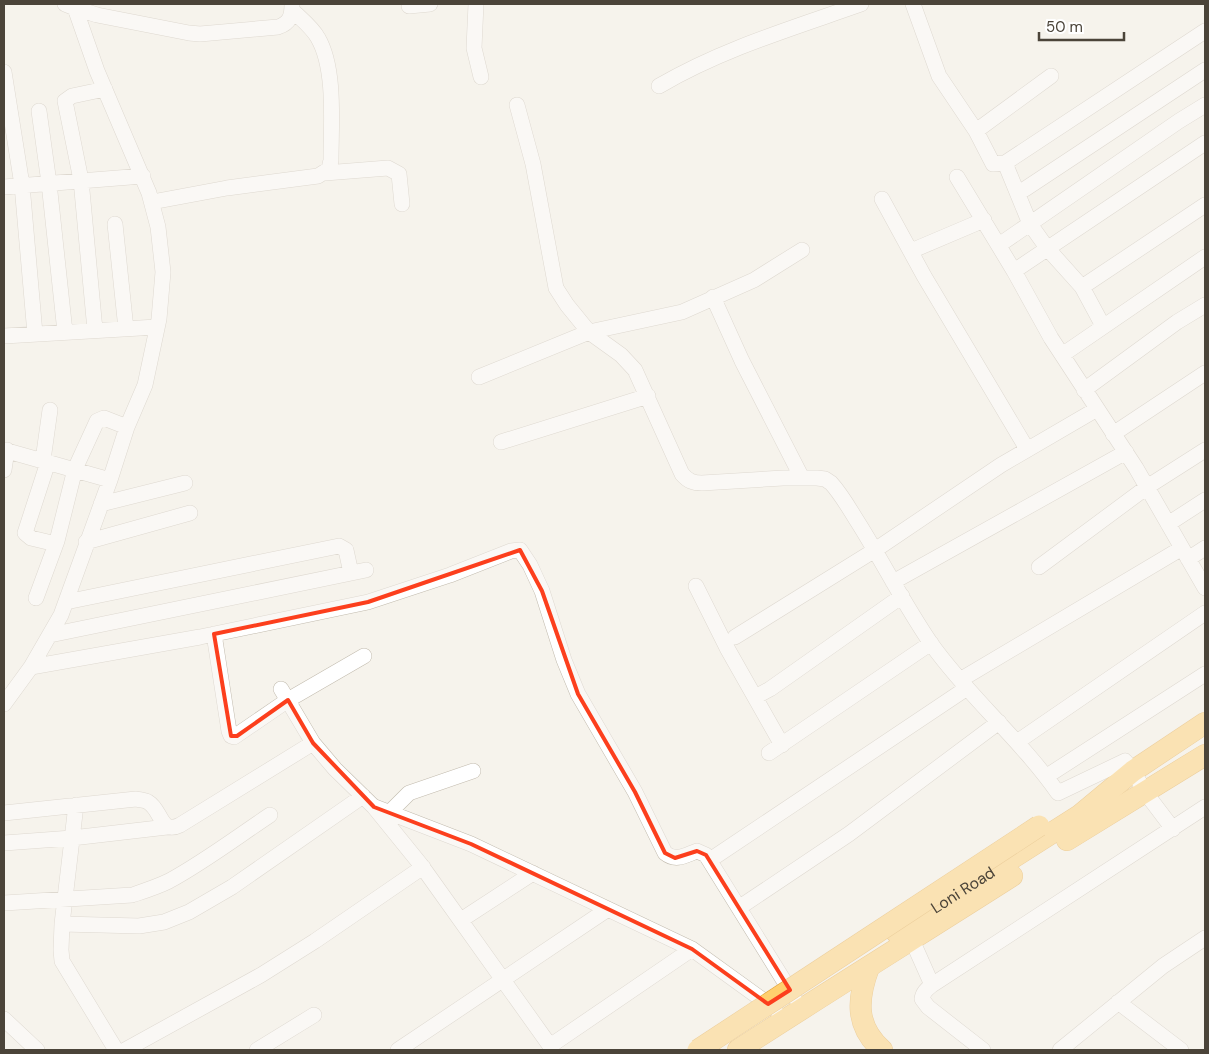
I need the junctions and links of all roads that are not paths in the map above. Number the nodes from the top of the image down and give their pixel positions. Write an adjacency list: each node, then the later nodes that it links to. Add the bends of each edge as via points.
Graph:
1 (430, 4): 6 (street)
2 (476, 4): 12 (street, via 474,48)
3 (861, 4): 13 (street, via 725,54)
4 (913, 4): 18 (street, via 939,76)
5 (70, 6): 7 (street, via 149,26 200,34 278,27 289,22); 14 (street)
6 (409, 6)
7 (292, 7): 21 (street, via 318,39 326,55 331,160 330,169)
8 (1205, 31): 20 (street)
9 (1205, 70): 28 (street)
10 (4, 72): 26 (street)
11 (1051, 76): 18 (street)
12 (481, 77)
13 (659, 86)
14 (105, 89): 22 (street); 24 (street, via 65,100)
15 (517, 105): 50 (street, via 533,164 554,282 559,294)
16 (1205, 105): 35 (street)
17 (39, 111): 25 (street)
18 (976, 131): 20 (street, via 993,164)
19 (1205, 143): 37 (street)
20 (1006, 163): 35 (street)
21 (325, 173): 30 (street); 31 (street, via 388,168 399,174)
22 (143, 176): 24 (street); 30 (street)
23 (957, 177): 33 (street)
24 (81, 180): 25 (street); 48 (street)
25 (49, 183): 26 (street); 49 (street)
26 (22, 185): 27 (street); 51 (street)
27 (4, 187)
28 (1025, 190)
29 (882, 199): 39 (street)
30 (152, 202): 46 (street, via 163,272)
31 (402, 204)
32 (1205, 205): 42 (street)
33 (984, 220): 36 (street); 39 (street)
34 (115, 224): 47 (street)
35 (1030, 224): 36 (street); 37 (street)
36 (998, 245): 41 (street)
37 (1047, 248): 41 (street); 42 (street)
38 (802, 250): 43 (street, via 754,280)
39 (911, 251): 63 (street)
40 (1205, 257): 45 (street)
41 (1014, 271): 53 (street)
42 (1082, 287): 45 (street)
43 (713, 298): 50 (street, via 682,312); 70 (street)
44 (1205, 305): 56 (street)
45 (1103, 326): 53 (street)
46 (158, 327): 47 (street); 60 (street, via 145,385)
47 (126, 328): 48 (street)
48 (95, 330): 49 (street)
49 (66, 332): 51 (street)
50 (589, 332): 55 (street); 57 (street, via 630,363)
51 (35, 334): 52 (street)
52 (4, 336)
53 (1062, 355): 56 (street)
54 (1205, 373): 61 (street)
55 (479, 377)
56 (1084, 390): 58 (street)
57 (648, 396): 62 (street); 70 (street, via 682,474 688,480 702,483)
58 (1097, 409): 61 (street); 63 (street)
59 (50, 410): 67 (street)
60 (127, 427): 68 (street, via 100,418); 71 (street)
61 (1113, 434): 66 (street)
62 (501, 442)
63 (1027, 449): 81 (street)
64 (6, 450): 67 (street); 69 (street)
65 (1205, 450): 73 (street)
66 (1126, 452): 73 (street); 86 (street)
67 (46, 461): 68 (street); 79 (street, via 25,533 31,538)
68 (76, 469): 71 (street); 79 (street)
69 (4, 470)
70 (802, 478): 81 (street, via 825,479 832,483)
71 (110, 480): 75 (street)
72 (185, 483): 75 (street)
73 (1147, 487): 77 (street); 83 (street)
74 (1205, 500): 77 (street)
75 (101, 504): 78 (street)
76 (190, 512): 78 (street)
77 (1168, 524): 82 (street)
78 (86, 542): 91 (street)
79 (56, 544): 90 (street)
80 (1205, 548): 82 (street)
81 (875, 550): 86 (street); 95 (street)
82 (1185, 553): 88 (street); 100 (street)
83 (1039, 567)
84 (366, 570): 85 (street)
85 (350, 573): 91 (street, via 346,550 339,546); 94 (street)
86 (894, 582): 89 (street)
87 (696, 586): 102 (street)
88 (1205, 588)
89 (902, 596): 96 (street); 102 (street)
90 (36, 598)
91 (66, 602): 94 (street)
92 (1205, 612): 107 (street)
93 (214, 634): 98 (street); 101 (street, via 231,736 237,736); 126 (street, via 368,602 450,575 511,550 520,550 542,591 574,687 636,792 665,853 675,858 697,851 706,854)
94 (50, 635): 98 (street)
95 (735, 637)
96 (931, 643): 100 (street); 108 (street)
97 (364, 656): 101 (street)
98 (31, 668): 103 (street)
99 (1205, 674): 113 (street)
100 (964, 684): 104 (street); 126 (street)
101 (284, 694): 106 (street)
102 (755, 697): 108 (street)
103 (4, 704)
104 (999, 722): 107 (street); 131 (street, via 849,834)
105 (1205, 723): 111 (highway, Loni Road)
106 (313, 742): 115 (street); 122 (street, via 180,825)
107 (1017, 742): 113 (street)
108 (782, 745): 109 (street)
109 (769, 753)
110 (1205, 755): 114 (highway, Loni Road)
111 (1133, 770): 113 (street, via 1124,761 1058,793); 114 (street); 141 (highway, Loni Road, via 1080,815); 152 (highway, bridge, via 1039,826)
112 (473, 771): 120 (street, via 408,793)
113 (1047, 776)
114 (1146, 792): 123 (street); 136 (highway, Loni Road)
115 (363, 796): 117 (street); 134 (street, via 232,887 189,912 164,922 139,926)
116 (76, 806): 119 (street); 122 (street, via 136,799 147,801); 124 (street)
117 (374, 807): 120 (street); 127 (street)
118 (1205, 808): 123 (street)
119 (4, 813)
120 (389, 813): 128 (street, via 470,844)
121 (270, 815): 129 (street, via 167,882 132,895)
122 (167, 827): 124 (street)
123 (1173, 829): 140 (street)
124 (72, 838): 125 (street); 129 (street)
125 (4, 843)
126 (710, 860): 131 (street)
127 (423, 867): 133 (street); 149 (street, via 261,975)
128 (533, 873): 132 (street); 133 (street)
129 (65, 900): 130 (street); 134 (street)
130 (4, 903)
131 (740, 907): 141 (street)
132 (608, 909): 137 (street); 139 (street)
133 (461, 920): 139 (street)
134 (62, 924): 148 (street, via 62,961)
135 (1204, 939): 142 (street)
136 (912, 940): 138 (highway, Loni Road); 140 (street)
137 (692, 949): 143 (street); 146 (street)
138 (869, 966): 154 (highway, Loni Road); 155 (highway, via 861,999 862,1022 866,1034)
139 (503, 980): 146 (street); 151 (street)
140 (932, 984): 156 (street, via 923,994 925,1003)
141 (795, 997): 143 (highway, Loni Road)
142 (1118, 1002): 157 (street); 158 (street)
143 (776, 1010): 153 (highway, Loni Road)
144 (314, 1015): 150 (street)
145 (4, 1019): 147 (street)
146 (551, 1048)
147 (37, 1050)
148 (116, 1050)
149 (125, 1050)
150 (258, 1050)
151 (398, 1050)
152 (698, 1050)
153 (715, 1050)
154 (738, 1050)
155 (882, 1050)
156 (983, 1050)
157 (1060, 1050)
158 (1180, 1050)

